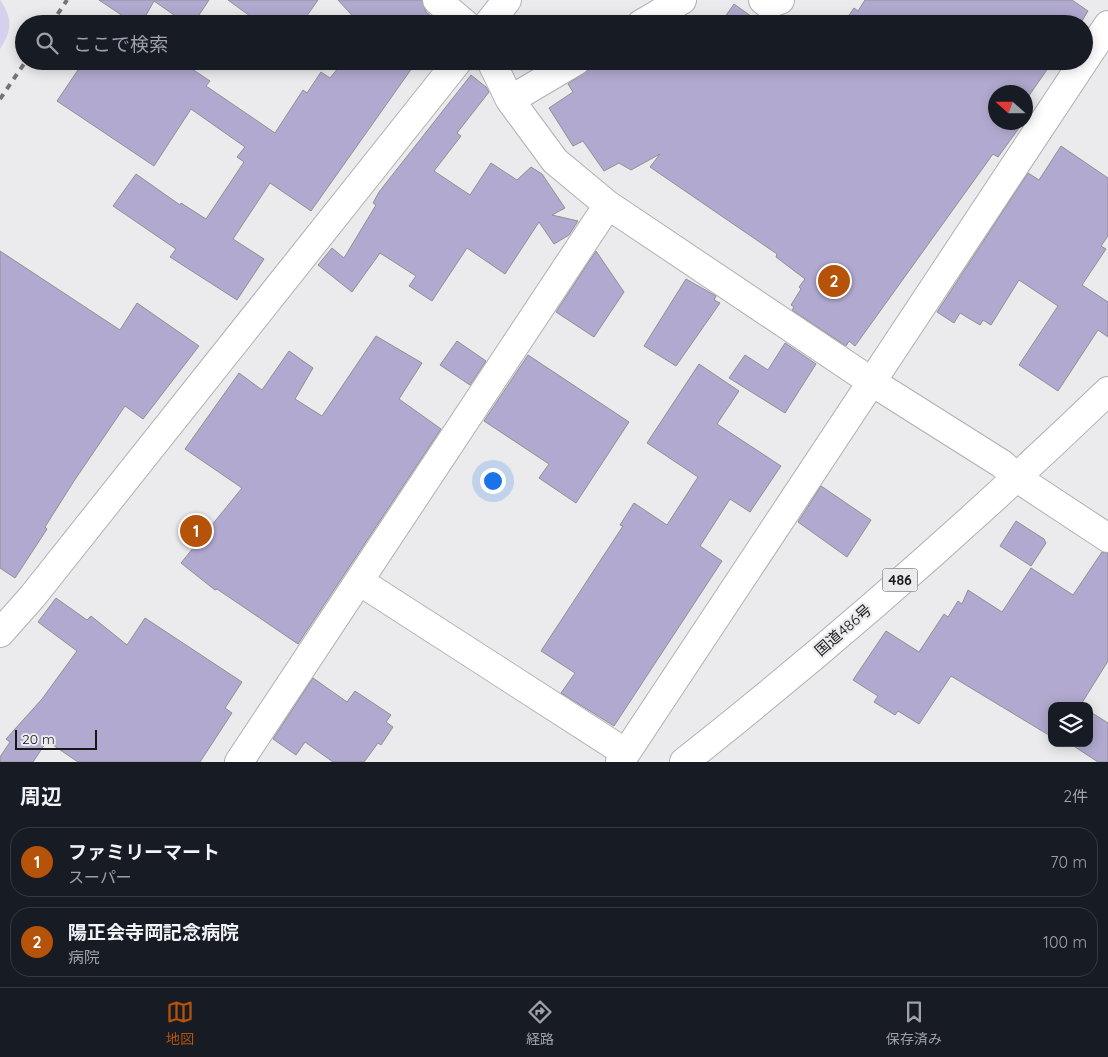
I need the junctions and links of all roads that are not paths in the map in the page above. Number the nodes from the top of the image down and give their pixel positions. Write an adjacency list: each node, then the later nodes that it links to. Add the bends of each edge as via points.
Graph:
1 (437, 0): 6 (main road)
2 (507, 0): 7 (main road)
3 (682, 0): 8 (main road)
4 (763, 0): 5 (main road, via 768,4)
5 (780, 0)
6 (454, 15)
7 (495, 15)
8 (656, 15)
9 (1108, 25): 10 (main road)
10 (1093, 48)
11 (451, 70): 22 (main road)
12 (495, 70): 15 (main road)
13 (561, 70): 15 (main road)
14 (1078, 70): 17 (main road)
15 (510, 100): 16 (main road, via 554,161)
16 (608, 206): 17 (main road); 21 (main road)
17 (872, 382): 19 (main road, via 1002,464); 23 (main road)
18 (1108, 391): 19 (main road, 国道486号 / 486)
19 (1017, 478): 20 (main road); 25 (main road, 国道486号 / 486, via 756,706)
20 (1108, 538)
21 (359, 581): 23 (main road); 24 (main road)
22 (0, 633)
23 (623, 758)
24 (239, 762)
25 (684, 762)

